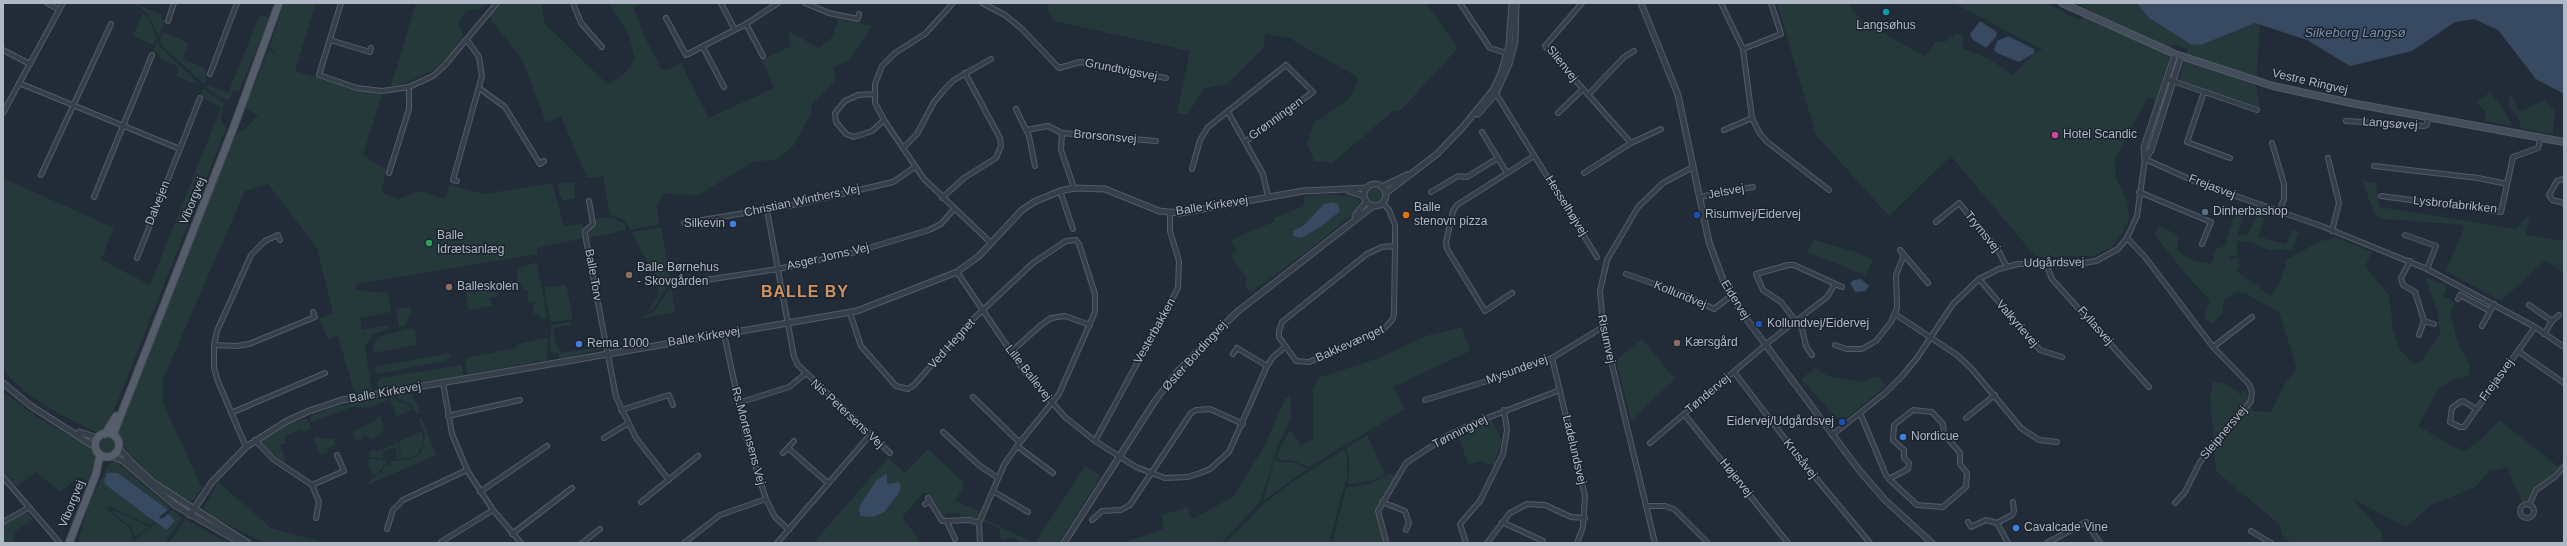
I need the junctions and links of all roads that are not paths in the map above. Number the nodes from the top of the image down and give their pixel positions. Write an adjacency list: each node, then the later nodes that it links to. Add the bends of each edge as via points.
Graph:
1 (47, 3): 21 (street)
2 (63, 3): 21 (street)
3 (174, 3): 24 (street)
4 (237, 3): 43 (street)
5 (279, 3): 206 (main road, Viborgvej, via 233,130)
6 (341, 3): 28 (street)
7 (497, 3): 29 (street)
8 (573, 3): 30 (street, via 581,23)
9 (721, 3): 27 (street)
10 (778, 3): 26 (street)
11 (805, 3): 22 (street, via 829,13 858,19)
12 (953, 3): 54 (street, via 925,34 887,59 877,75)
13 (982, 3): 44 (street, Grundtvigsvej, via 1005,15 1022,29 1059,68 1080,62)
14 (1460, 3): 36 (street, via 1490,48)
15 (1582, 3): 51 (street, Slienvej, via 1544,46)
16 (1641, 3): 90 (street, Eidervej, via 1674,79)
17 (1721, 3): 33 (street)
18 (1771, 3): 33 (street, via 1781,34)
19 (2062, 3): 38 (main road, Vestre Ringvej)
20 (1513, 4): 52 (street, via 1509,46)
21 (59, 10): 41 (street)
22 (859, 14)
23 (666, 18): 31 (street, via 686,55)
24 (168, 21)
25 (111, 24): 57 (street)
26 (746, 24): 27 (street); 39 (street)
27 (735, 30): 31 (street)
28 (330, 40): 32 (street, via 370,52); 48 (street, via 319,75 382,92)
29 (467, 40): 48 (street, via 433,76); 50 (street, via 476,52 482,67)
30 (602, 47)
31 (703, 47): 49 (street)
32 (371, 48)
33 (1743, 49): 64 (street)
34 (3, 50): 41 (street)
35 (1634, 51): 55 (street)
36 (1503, 52)
37 (152, 55): 67 (street)
38 (2178, 55): 45 (street, Udgårdsvej); 46 (street, Udgårdsvej); 63 (main road, Vestre Ringvej, via 2272,86)
39 (763, 56)
40 (991, 58): 42 (street)
41 (30, 64): 47 (street)
42 (965, 73): 79 (street, via 934,102 917,134); 115 (street, via 1000,138 1001,146 996,158 964,178)
43 (210, 74)
44 (1166, 78)
45 (2167, 79): 46 (street); 85 (street, Udgårdsvej, via 2144,147)
46 (2174, 81): 53 (street); 85 (street, Udgårdsvej, via 2151,150)
47 (19, 83): 57 (street); 61 (street)
48 (409, 87): 93 (street, via 409,109)
49 (724, 87)
50 (479, 88): 86 (street, via 505,107 540,164); 98 (street, via 453,180)
51 (1583, 89): 55 (street, Slienvej); 62 (street, Slienvej)
52 (1494, 92): 81 (street, Hesselhøjvej); 92 (street, via 1437,154)
53 (2204, 92): 59 (street); 83 (street, via 2186,142)
54 (874, 94): 65 (street); 65 (street, via 858,95 845,101 836,114 836,122 846,134 854,137 872,131)
55 (1588, 95): 77 (street, Slienvej)
56 (200, 98): 80 (street, Dalvejen)
57 (73, 105): 67 (street); 96 (street)
58 (1016, 110): 69 (street)
59 (2257, 110)
60 (1228, 112): 75 (street, Grønningen); 75 (street, Grønningen, via 1286,65 1314,92); 91 (street, Grønningen, via 1203,133)
61 (3, 113)
62 (1558, 113)
63 (2428, 117): 66 (street, Langsøvej, via 2424,126); 73 (main road, Vestre Ringvej)
64 (1752, 118): 70 (street); 105 (street, via 1766,141)
65 (884, 120): 79 (street)
66 (2346, 121)
67 (124, 126): 80 (street); 112 (street)
68 (1661, 129): 77 (street)
69 (1026, 130): 72 (street, via 1048,126); 87 (street)
70 (1724, 130)
71 (1482, 132): 82 (street)
72 (1062, 133): 74 (street, Brorsonsvej); 102 (street, Brorsonsvej, via 1061,150)
73 (2541, 137): 76 (main road, Vestre Ringvej); 99 (street, Lysbrofabrikken, via 2538,148 2513,157)
74 (1156, 141)
75 (1245, 142): 113 (street, Grønningen, via 1263,174)
76 (2564, 142)
77 (1631, 143): 95 (street)
78 (2272, 143): 123 (street, via 2284,184 2284,200)
79 (903, 148): 89 (street)
80 (180, 149): 139 (street, Dalvejen)
81 (1534, 156): 94 (street); 138 (street, Hesselhøjvej)
82 (1498, 158): 94 (street); 107 (street, via 1467,177 1458,176)
83 (2230, 158)
84 (2328, 158): 129 (street, via 2339,203)
85 (2145, 159): 108 (street, Udgårdsvej); 123 (street, Frejasvej, via 2196,182)
86 (544, 161)
87 (1034, 166)
88 (2374, 166): 99 (street, via 2478,178)
89 (916, 167): 115 (street); 122 (street, Christian Winthers Vej, via 893,182)
90 (1693, 167): 114 (street, Eidervej); 171 (street, Risumvej, via 1663,183 1649,196 1638,207 1614,245 1607,260 1600,291)
91 (1192, 169)
92 (1417, 170): 100 (street); 109 (street)
93 (389, 173)
94 (1507, 173): 152 (street, via 1457,205 1453,210 1446,249 1484,310)
95 (1584, 173)
96 (41, 175)
97 (2564, 179): 119 (street, via 2557,181 2549,192 2552,200)
98 (457, 182)
99 (2507, 184): 111 (street, Lysbrofabrikken, via 2501,212)
100 (1382, 187): 103 (street, via 1374,184); 109 (street)
101 (1753, 187): 114 (street, Jelsvej)
102 (1074, 188): 106 (street, Balle Kirkevej); 124 (street, Balle Kirkevej, via 1105,189)
103 (1366, 188): 104 (street, Balle Kirkevej); 110 (street)
104 (1344, 189): 110 (street, Balle Kirkevej); 113 (street, Balle Kirkevej, via 1303,191)
105 (1829, 190)
106 (1060, 191): 128 (street); 133 (street, Balle Kirkevej, via 1022,210)
107 (1431, 192)
108 (2138, 192): 131 (street, Udgårdsvej, via 2137,216); 134 (street, via 2211,222)
109 (1386, 193): 118 (street)
110 (1364, 196): 117 (street)
111 (2382, 196)
112 (94, 197)
113 (1268, 197): 124 (street, Balle Kirkevej)
114 (1699, 197): 153 (street, Eidervej, via 1712,256)
115 (942, 198): 121 (street)
116 (589, 200): 185 (street, Balle Torv, via 593,224 585,231 586,240)
117 (1366, 202): 120 (street); 127 (street, Øster Bordingvej)
118 (1383, 203): 120 (street); 135 (street, Bakkevænget, via 1395,224)
119 (2564, 203)
120 (1373, 206): 127 (street, Øster Bordingvej)
121 (954, 209): 133 (street); 143 (street, Asger Jorns Vej, via 941,224 929,230 852,253)
122 (767, 210): 126 (street, Christian Winthers Vej); 143 (street, Nis Petersens Vej)
123 (2279, 212): 129 (street, Frejasvej)
124 (1170, 213): 227 (street, Vesterbakken, via 1170,231 1179,261 1178,288)
125 (1936, 222): 142 (street, Trymsvej, via 1959,203 1997,248)
126 (684, 223)
127 (1350, 223): 242 (street, Øster Bordingvej, via 1237,312 1200,347 1155,401)
128 (1073, 229)
129 (2332, 231): 140 (street, Frejasvej)
130 (2405, 234): 144 (street, via 2436,246)
131 (2127, 238): 141 (street, Udgårdsvej, via 2118,249 2096,261 2078,264); 181 (street, Sleipnersvej, via 2163,280)
132 (280, 240): 177 (street, via 278,235 265,241 251,255 217,332)
133 (991, 243): 145 (street, Balle Kirkevej)
134 (2202, 244)
135 (1395, 246): 180 (street, Bakkevænget, via 1382,247 1367,254 1282,322 1279,331); 180 (street, Bakkevænget, via 1394,315 1388,326 1382,331 1309,362 1296,361)
136 (1900, 250): 137 (street)
137 (1904, 255): 149 (street); 161 (street, via 1896,276)
138 (1596, 256)
139 (136, 258)
140 (2410, 261): 144 (street, Frejasvej); 165 (street, via 2401,278 2403,285 2415,292)
141 (2045, 262): 142 (street, Udgårdsvej); 197 (street, Fyllasvej, via 2052,279)
142 (2007, 267): 147 (street, Udgårdsvej)
143 (778, 269): 148 (street, Asger Jorns Vej); 167 (street, Nis Petersens Vej)
144 (2428, 269): 155 (street, Frejasvej)
145 (957, 272): 157 (street, Lille Ballevej); 160 (street, Balle Kirkevej)
146 (1626, 274): 153 (street, Kollundvej, via 1686,295 1714,309)
147 (1979, 279): 176 (street, Udgårdsvej, via 1952,304); 188 (street, Valkyrievej, via 2040,350)
148 (693, 282)
149 (1928, 283)
150 (1835, 284): 151 (street); 164 (street, Tøndervej, via 1827,296); 164 (street, via 1794,265 1756,274 1763,290 1781,302)
151 (1842, 288)
152 (1512, 293)
153 (1731, 296): 178 (street, Eidervej)
154 (2458, 299): 158 (street, via 2460,295)
155 (2494, 304): 158 (street); 172 (street, Frejasvej)
156 (2529, 305): 166 (street)
157 (982, 310): 160 (street, Ved Hegnet, via 914,385 906,389 894,385 861,346); 169 (street, Ved Hegnet, via 1033,263 1066,241 1076,240 1096,304); 184 (street, Lille Ballevej)
158 (2490, 311): 170 (street)
159 (313, 312): 177 (street, via 315,317 249,344)
160 (850, 313): 167 (street, Balle Kirkevej)
161 (1895, 314): 176 (street); 179 (street, via 1870,346 1855,350)
162 (2558, 315): 166 (street)
163 (2252, 317): 181 (street)
164 (1796, 320): 178 (street, Tøndervej); 187 (street)
165 (2424, 321): 168 (street); 175 (street)
166 (2552, 322): 174 (street)
167 (788, 324): 173 (street, Balle Kirkevej); 193 (street, Nis Petersens Vej, via 794,357)
168 (2434, 324)
169 (1090, 325): 184 (street, via 1065,316 1051,318); 204 (street)
170 (2482, 326)
171 (1603, 327): 189 (street, Mysundevej); 264 (street, Risumvej)
172 (2535, 327): 174 (street, Frejasvej); 183 (street, Frejasvej)
173 (724, 334): 185 (street, Balle Kirkevej); 203 (street, Rs.Mortensens Vej)
174 (2544, 334): 182 (street, Frejasvej)
175 (2419, 335)
176 (1931, 337): 199 (street, via 1972,368); 211 (street, Udgårdsvej, via 1902,376)
177 (214, 345): 210 (street, via 217,379)
178 (1766, 345): 191 (street, Tøndervej); 222 (street, Eidervej)
179 (1835, 345)
180 (1285, 347): 190 (street)
181 (2213, 347): 261 (street, Sleipnersvej, via 2249,384 2252,392 2251,401 2200,462 2185,492)
182 (2564, 347)
183 (2518, 351): 195 (street, Frejasvej); 207 (street, Frejasvej)
184 (1011, 352): 204 (street, Lille Ballevej)
185 (608, 353): 194 (street, Balle Kirkevej); 208 (street)
186 (1233, 354): 190 (street, via 1237,348)
187 (1812, 355)
188 (2062, 357)
189 (1552, 358): 198 (street, Ladelundsvej); 202 (street, Mysundevej, via 1510,374)
190 (1267, 366): 216 (street)
191 (1734, 372): 212 (street, Tøndervej); 305 (street, Krusåvej, via 1805,465)
192 (325, 373): 210 (street)
193 (805, 374): 203 (street, Nis Petersens Vej, via 789,387); 221 (street, Nis Petersens Vej)
194 (443, 382): 213 (street); 225 (street, Balle Kirkevej, via 324,405 286,421)
195 (2564, 383)
196 (3, 384): 217 (street, via 31,406)
197 (2149, 387)
198 (1560, 390): 209 (street, Tønningvej); 271 (street, Ladelundsvej, via 1585,496)
199 (1995, 395): 214 (street); 228 (street, via 2021,428 2040,440)
200 (973, 397): 230 (street)
201 (520, 400): 213 (street)
202 (1425, 400)
203 (738, 403): 257 (street, Rs.Mortensens Vej)
204 (1052, 404): 227 (street, Lille Ballevej); 230 (street)
205 (673, 405): 208 (street, via 669,395)
206 (123, 406): 219 (main road, Viborgvej); 220 (main road, Viborgvej)
207 (2476, 409): 207 (street, Frejasvej, via 2463,401 2460,402 2452,408 2450,422 2464,427)
208 (621, 410): 215 (street)
209 (1504, 410): 259 (street, Tønningvej, via 1447,436 1406,463); 298 (street, via 1507,430 1503,454 1480,501 1460,524)
210 (231, 412): 234 (street)
211 (1860, 413): 222 (street, Udgårdsvej); 250 (street)
212 (1684, 414): 229 (street, Tøndervej); 304 (street, Højervej)
213 (448, 416): 244 (street, via 458,452)
214 (1966, 418)
215 (627, 424): 224 (street); 251 (street)
216 (1243, 424): 247 (street, via 1229,452 1210,469 1178,478); 247 (street, via 1210,409 1196,410 1187,417)
217 (71, 429): 223 (street); 232 (street)
218 (943, 432): 249 (street, via 980,466)
219 (105, 434): 220 (main road); 223 (main road)
220 (113, 435): 233 (main road)
221 (870, 435): 237 (street, Nis Petersens Vej); 252 (street)
222 (1832, 435): 306 (street, Eidervej, via 1872,486)
223 (98, 438): 232 (main road)
224 (604, 438)
225 (255, 440): 234 (street, Balle Kirkevej); 253 (street, via 274,459)
226 (794, 441): 235 (street)
227 (1094, 441): 242 (street, Lille Ballevej)
228 (2057, 442)
229 (1650, 443)
230 (1018, 444): 245 (street); 249 (street)
231 (547, 446): 256 (street)
232 (95, 447): 238 (main road)
233 (118, 447): 240 (main road); 266 (street, via 143,473)
234 (246, 447): 266 (street, Balle Kirkevej, via 212,482)
235 (788, 448): 236 (street); 252 (street)
236 (783, 453)
237 (890, 453)
238 (100, 455): 240 (main road); 246 (main road, Viborgvej)
239 (337, 455): 253 (street, via 344,471)
240 (111, 456): 246 (main road, Viborgvej); 269 (street, via 123,461 158,492)
241 (698, 456): 251 (street)
242 (1119, 456): 247 (street); 297 (street, Øster Bordingvej)
243 (2564, 466): 263 (street, via 2556,476 2536,490)
244 (467, 470): 256 (street); 279 (street, via 403,500 393,510)
245 (1052, 473)
246 (96, 474): 289 (main road, Viborgvej)
247 (1150, 474): 272 (street, via 1130,505 1121,510 1102,511)
248 (3, 477): 265 (street)
249 (998, 478): 255 (street)
250 (1889, 479): 250 (street, via 1908,469 1909,463 1904,458 1904,450 1893,440 1894,425 1913,410 1932,412 1943,424 1944,434 1960,453 1960,464 1967,473 1966,487 1943,507 1917,505)
251 (669, 480): 258 (street)
252 (828, 483): 281 (street)
253 (312, 485): 270 (street, via 319,502)
254 (572, 488): 284 (street)
255 (993, 491): 268 (street); 277 (street)
256 (480, 492): 267 (street)
257 (766, 498): 281 (street, Rs.Mortensens Vej, via 775,517); 294 (street, via 720,516)
258 (641, 502)
259 (1382, 502): 282 (street, via 1406,511 1409,523); 286 (street, Tønningvej, via 1379,515)
260 (2013, 502): 278 (street, via 2012,514)
261 (2175, 503)
262 (924, 504): 274 (street, via 929,499 939,518)
263 (2529, 504)
264 (1646, 506): 302 (street, Risumvej); 303 (street, via 1665,506 1674,509)
265 (28, 508): 273 (street); 287 (street)
266 (194, 509): 269 (street, Balle Kirkevej); 291 (street)
267 (493, 510): 284 (street); 288 (street)
268 (1028, 512)
269 (190, 515): 290 (street)
270 (316, 518)
271 (1585, 518): 275 (street, via 1571,517 1545,505 1527,504 1517,507); 301 (street, Ladelundsvej)
272 (1092, 520)
273 (3, 521)
274 (947, 522): 277 (street, via 970,520); 285 (street)
275 (1502, 522): 299 (street); 300 (street)
276 (1968, 522): 278 (street, via 1971,527 1986,520)
277 (979, 523): 296 (street)
278 (1997, 523): 307 (street)
279 (387, 529)
280 (600, 529): 293 (street)
281 (789, 530): 295 (street)
282 (1406, 530)
283 (2251, 531): 310 (street)
284 (512, 534): 292 (street)
285 (955, 539)
286 (1386, 541)
287 (59, 542)
288 (441, 542)
289 (68, 543)
290 (241, 543)
291 (248, 543)
292 (521, 543)
293 (582, 543)
294 (684, 543)
295 (777, 543)
296 (980, 543)
297 (1064, 543)
298 (1466, 543)
299 (1487, 543)
300 (1543, 543)
301 (1577, 543)
302 (1655, 543)
303 (1708, 543)
304 (1788, 543)
305 (1870, 543)
306 (1932, 543)
307 (2008, 543)
308 (2048, 543): 309 (street, via 2086,522)
309 (2100, 543)
310 (2271, 543)

